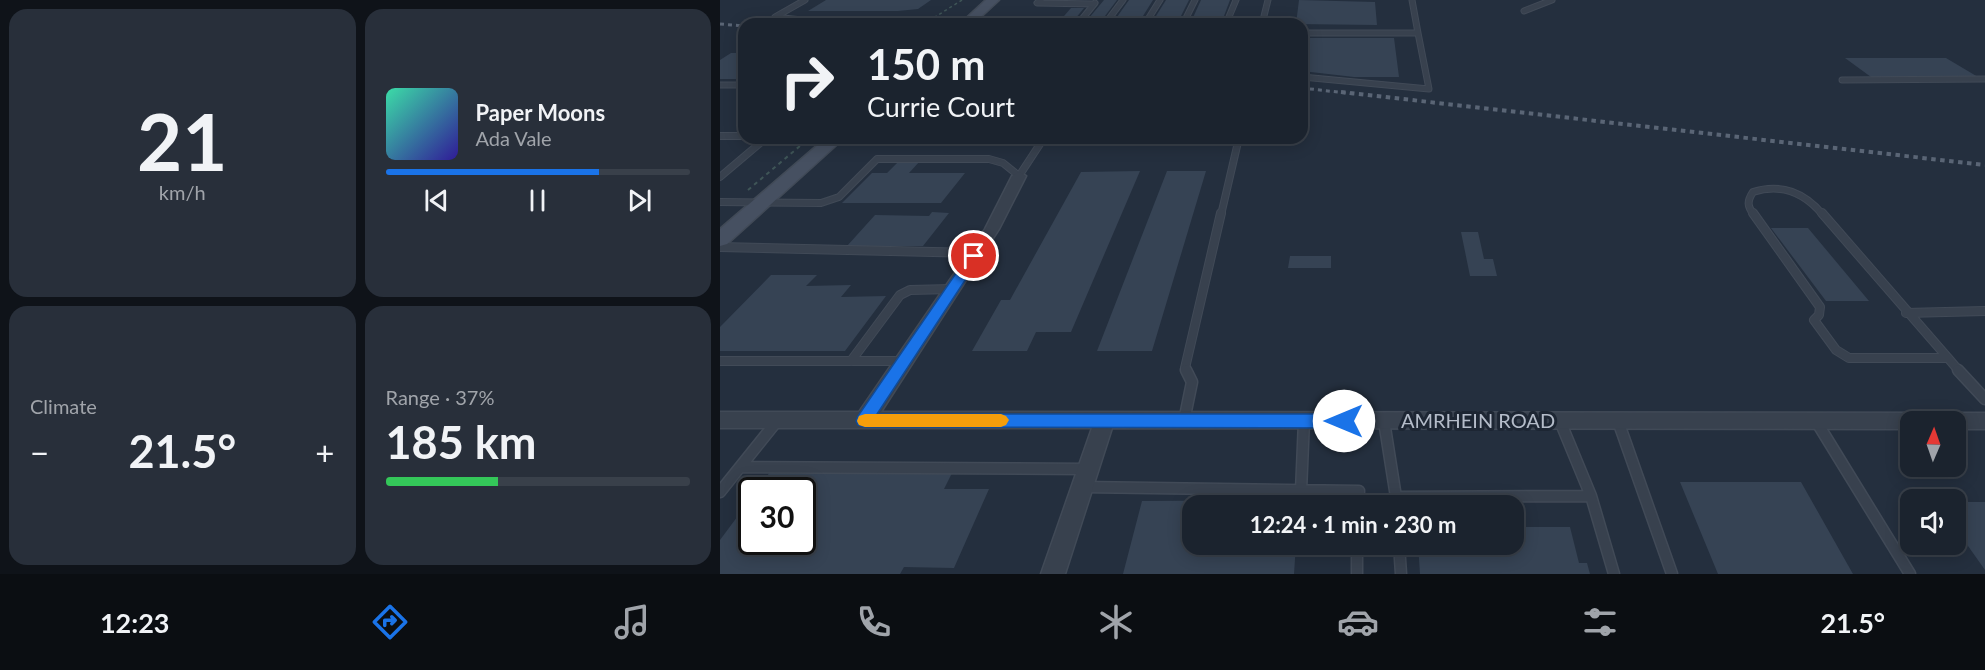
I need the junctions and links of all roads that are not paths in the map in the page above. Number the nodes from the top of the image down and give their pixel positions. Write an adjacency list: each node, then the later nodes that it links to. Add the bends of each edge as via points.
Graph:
1 (805, 0): 13 (lane, via 775,17)
2 (993, 0): 14 (main road)
3 (1041, 0): 11 (lane, via 1038,3)
4 (1123, 0): 16 (lane)
5 (1160, 0): 17 (lane)
6 (1195, 0): 18 (lane)
7 (1236, 0): 19 (lane)
8 (1268, 0): 20 (lane)
9 (1413, 0): 22 (lane)
10 (1552, 0): 12 (lane)
11 (1096, 2): 15 (lane)
12 (1524, 11)
13 (784, 18)
14 (973, 18)
15 (1083, 18)
16 (1110, 18)
17 (1149, 18)
18 (1186, 18)
19 (1228, 18)
20 (1264, 18)
21 (1308, 33): 22 (lane)
22 (1418, 33): 23 (lane, via 1429,89)
23 (1308, 78)
24 (1842, 80): 25 (lane)
25 (1985, 80)
26 (720, 85): 27 (lane)
27 (738, 85)
28 (720, 136): 29 (lane)
29 (738, 136)
30 (759, 144): 35 (lane)
31 (829, 144): 37 (main road)
32 (1040, 144): 34 (lane)
33 (1238, 144): 53 (lane, via 1185,368 1192,382)
34 (1019, 176): 37 (lane, via 1003,163 989,159 877,159 839,197 821,203); 40 (street)
35 (720, 177)
36 (720, 202): 37 (lane)
37 (762, 204): 38 (main road)
38 (720, 240)
39 (720, 247): 40 (lane)
40 (976, 253): 41 (street)
41 (952, 289): 46 (lane, via 910,290 900,296); 47 (street)
42 (1985, 311): 43 (lane)
43 (1906, 313): 44 (lane); 44 (lane, via 1814,204 1787,189 1765,187 1753,192 1749,207 1820,307 1814,320 1836,350 1850,358)
44 (1948, 358): 48 (lane)
45 (720, 361): 46 (lane)
46 (851, 361): 47 (lane)
47 (904, 361): 52 (street)
48 (1985, 399)
49 (720, 420): 50 (street, AMRHEIN ROAD)
50 (777, 420): 52 (street, AMRHEIN ROAD); 60 (lane)
51 (1105, 420): 52 (street, AMRHEIN ROAD); 53 (street, AMRHEIN ROAD); 61 (street)
52 (864, 421)
53 (1184, 421): 54 (street, AMRHEIN ROAD)
54 (1304, 421): 55 (street, AMRHEIN ROAD); 62 (lane)
55 (1383, 421): 56 (street, AMRHEIN ROAD); 65 (lane)
56 (1560, 421): 57 (street, AMRHEIN ROAD); 66 (lane)
57 (1618, 421): 58 (street, AMRHEIN ROAD); 74 (lane)
58 (1816, 421): 59 (street, AMRHEIN ROAD); 75 (lane)
59 (1985, 421)
60 (740, 467): 61 (lane); 63 (lane)
61 (1085, 478): 62 (lane); 70 (street)
62 (1301, 491): 64 (lane, via 1359,491)
63 (720, 492)
64 (1359, 495)
65 (1395, 495)
66 (1591, 496): 67 (lane); 73 (lane)
67 (1524, 498)
68 (1357, 555): 71 (lane)
69 (1400, 555): 72 (lane)
70 (1053, 574)
71 (1357, 574)
72 (1401, 574)
73 (1614, 574)
74 (1672, 574)
75 (1910, 574)

